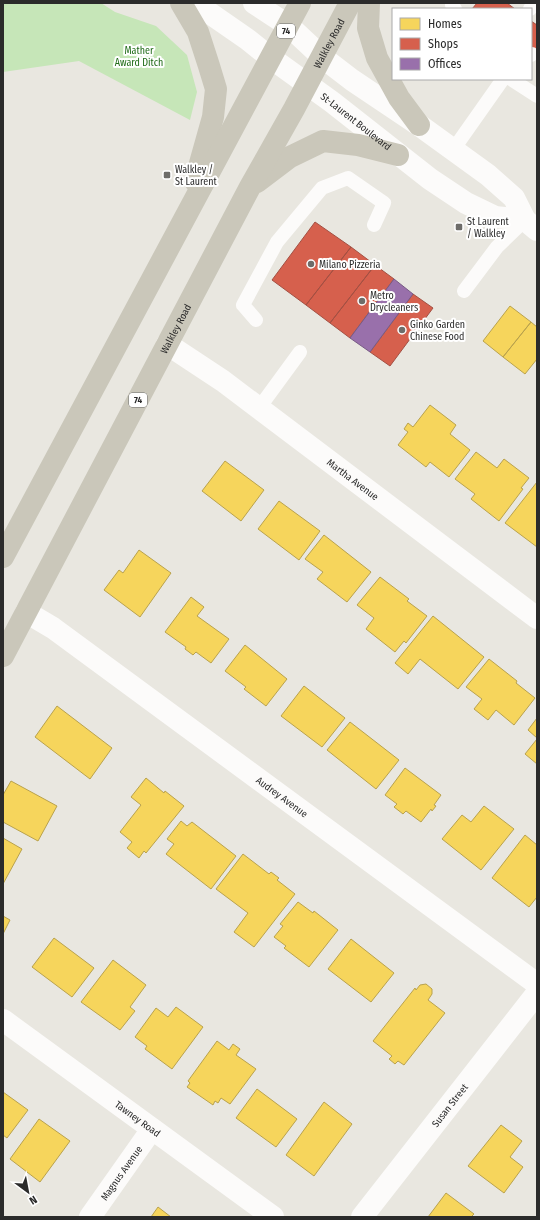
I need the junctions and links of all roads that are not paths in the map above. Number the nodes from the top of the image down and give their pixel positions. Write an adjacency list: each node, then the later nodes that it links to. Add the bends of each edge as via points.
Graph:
1 (181, 3): 18 (main road, via 198,32 216,89 213,117)
2 (195, 3): 9 (street, St-Laurent Boulevard)
3 (254, 3): 7 (street)
4 (300, 3): 7 (main road, 74)
5 (350, 3): 8 (main road, Walkley Road / 74)
6 (369, 3): 14 (main road, via 368,28 377,58 399,98)
7 (289, 26): 8 (street); 9 (main road, 74)
8 (322, 57): 12 (main road, Walkley Road / 74); 14 (street)
9 (272, 58): 12 (street, St-Laurent Boulevard); 18 (main road, 74)
10 (509, 80): 15 (lane)
11 (512, 80): 13 (lane)
12 (308, 84): 16 (street, St-Laurent Boulevard); 17 (main road, Walkley Road / 74)
13 (535, 90)
14 (419, 125): 15 (street)
15 (453, 150): 20 (street, via 514,198)
16 (398, 154): 17 (main road, via 358,145 323,141 290,157); 20 (street, St-Laurent Boulevard, via 466,203 495,217)
17 (250, 187): 23 (main road, Walkley Road / 74)
18 (186, 217): 26 (main road, 74)
19 (374, 224): 22 (lane, via 384,203 348,178 322,188 277,242 242,304)
20 (531, 225): 21 (lane, via 497,247)
21 (464, 291)
22 (256, 320)
23 (167, 344): 25 (street, Martha Avenue); 27 (main road, Walkley Road / 74)
24 (300, 352): 25 (lane)
25 (259, 408): 28 (street, Martha Avenue)
26 (3, 557)
27 (26, 612): 29 (main road, Walkley Road / 74); 30 (street, Audrey Avenue, via 53,628)
28 (537, 618)
29 (3, 656)
30 (537, 984)
31 (537, 993): 36 (street, Susan Street)
32 (3, 1020): 33 (street, Tawney Road)
33 (152, 1129): 34 (street, Magnus Avenue); 35 (street, Tawney Road)
34 (90, 1217)
35 (273, 1217)
36 (362, 1217)

